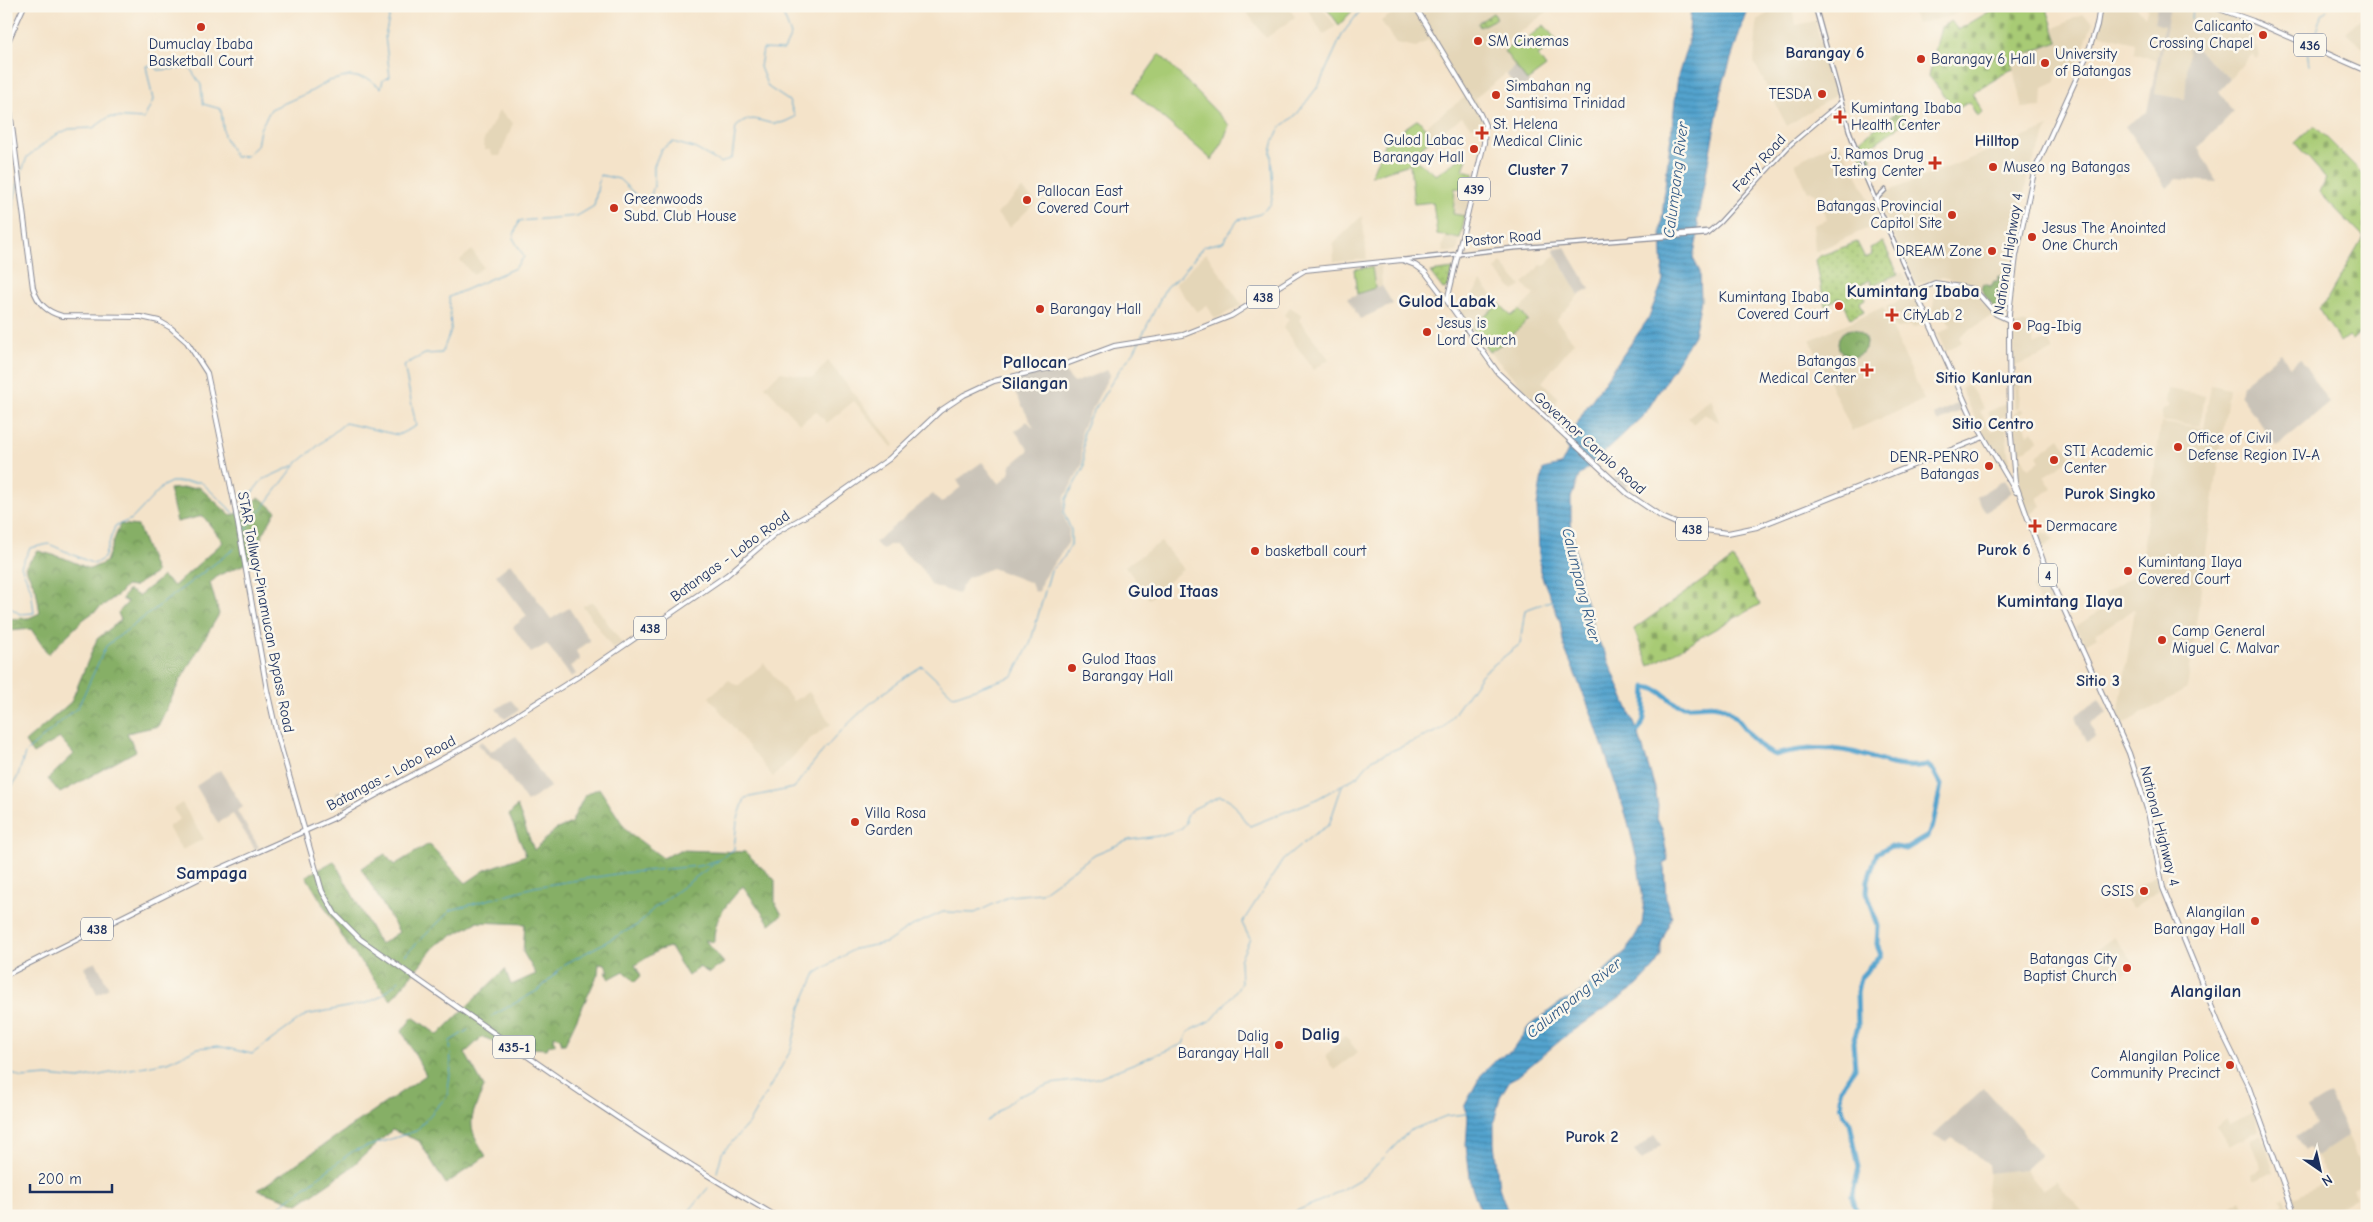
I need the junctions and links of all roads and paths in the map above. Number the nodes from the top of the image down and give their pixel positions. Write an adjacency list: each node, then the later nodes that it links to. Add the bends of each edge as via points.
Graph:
1 (24, 6): 6 (main road)
2 (1415, 6): 15 (main road, 439, via 1485,125 1484,144)
3 (1815, 6): 9 (main road)
4 (2100, 6): 19 (main road, National Highway 4 / 4, via 2088,53 2032,178 2016,259)
5 (2211, 6): 7 (main road, 436)
6 (6, 46)
7 (2367, 71)
8 (6, 80): 24 (main road, STAR Tollway-Pinamucan Bypass Road, via 37,299 47,310 62,316 141,317 159,321 191,347 207,373 271,710)
9 (1841, 102): 10 (main road); 11 (main road, Ferry Road)
10 (1843, 109): 11 (main road, Ferry Road); 13 (main road)
11 (1830, 114): 14 (main road, Ferry Road, via 1798,137 1709,231)
12 (1885, 190): 13 (main road, via 1878,197)
13 (1877, 207): 17 (main road)
14 (1646, 238): 15 (main road, Pastor Road)
15 (1460, 253): 16 (main road, Pastor Road); 18 (main road, 439)
16 (1402, 260): 18 (main road, Governor Carpio Road / 438, via 1425,272); 24 (main road, Batangas - Lobo Road / 438, via 1306,270 1222,320 1176,337 1114,346 1066,364 994,381 960,397 940,411 889,459 818,509 784,527 727,575 587,671 477,740)
17 (1915, 291): 19 (main road, via 1935,282 1974,289 1996,314); 20 (main road)
18 (1448, 300): 20 (main road, Governor Carpio Road / 438, via 1498,373 1625,492 1662,518 1687,528 1728,533 1772,521)
19 (2009, 320): 21 (main road, National Highway 4 / 4, via 2010,424)
20 (1984, 437): 22 (main road)
21 (2015, 478): 22 (main road); 23 (main road, National Highway 4 / 4)
22 (2009, 480): 23 (main road)
23 (2018, 496): 27 (main road, National Highway 4 / 4, via 2046,572 2121,732 2148,812 2163,888 2222,1032 2248,1085)
24 (305, 831): 25 (main road, Batangas - Lobo Road / 438, via 199,879); 26 (main road, STAR Tollway-Pinamucan Bypass Road / 435-1, via 326,899 353,934 594,1103)
25 (6, 975)
26 (776, 1216)
27 (2295, 1216)

